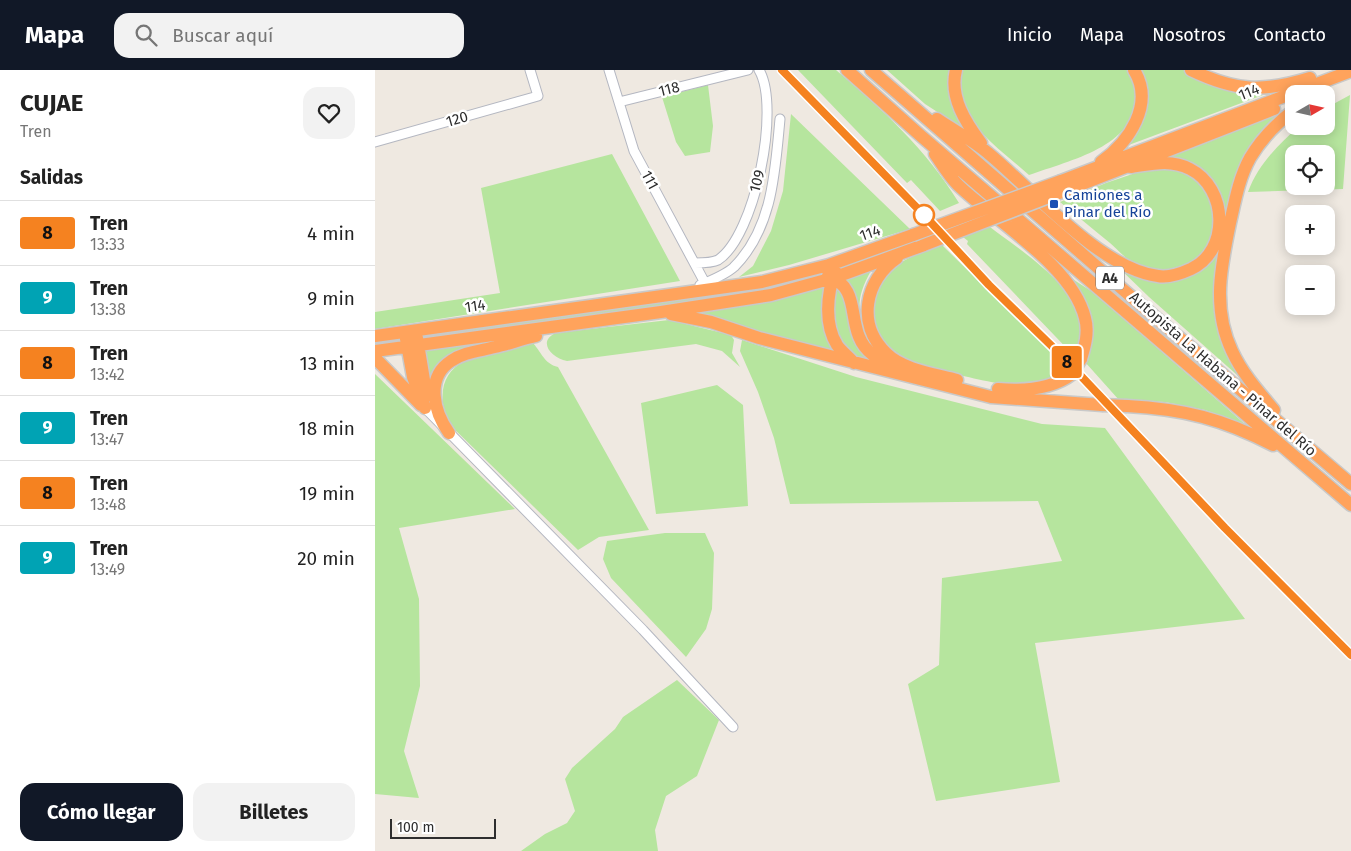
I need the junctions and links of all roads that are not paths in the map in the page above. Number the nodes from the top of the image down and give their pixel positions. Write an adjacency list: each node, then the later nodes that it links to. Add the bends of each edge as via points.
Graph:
1 (530, 70): 20 (street, 120, via 538,96)
2 (609, 70): 15 (street, 111)
3 (748, 70): 15 (street, 118)
4 (759, 70): 29 (street, 109, via 763,78 767,117 758,182 734,244 717,260)
5 (847, 70): 19 (highway, Autopista La Habana - Pinar del Río / A4)
6 (871, 70): 13 (highway, Autopista La Habana - Pinar del Río / A4)
7 (956, 70): 21 (highway, via 954,86 961,110)
8 (1134, 70): 23 (highway, via 1141,91 1135,126 1113,153)
9 (1191, 70): 10 (highway, via 1217,82 1249,88 1291,84)
10 (1336, 70)
11 (1351, 70): 23 (highway, 114)
12 (1351, 80): 14 (highway)
13 (887, 84): 21 (highway); 35 (highway, Autopista La Habana - Pinar del Río / A4)
14 (1335, 86)
15 (619, 102): 29 (street, 111, via 634,151)
16 (1285, 105): 22 (highway, 114)
17 (780, 119): 33 (street, via 772,188 758,234 733,268)
18 (1285, 119): 47 (highway, via 1260,143 1244,169 1236,194 1219,286 1223,324 1231,351 1250,381)
19 (921, 136): 28 (highway, via 957,184); 30 (highway, Autopista La Habana - Pinar del Río / A4)
20 (375, 142)
21 (987, 152): 25 (highway)
22 (1131, 167): 24 (highway, 114); 25 (highway, via 1169,162 1192,170 1211,190 1220,223 1217,238 1205,258 1185,271 1167,277 1157,276 1111,258)
23 (1087, 172): 24 (highway, 114)
24 (1064, 185): 26 (highway, 114, bridge); 27 (highway, 114, bridge)
25 (1079, 234): 35 (highway)
26 (883, 246): 31 (highway, via 839,268); 32 (highway, 114, via 829,265)
27 (904, 253): 31 (highway, 114); 44 (highway, via 873,285 867,307 869,324 886,354 902,364)
28 (1040, 253): 30 (highway); 44 (highway, bridge, via 1069,286 1086,320 1081,359 1072,374 1053,385 1010,390 988,388)
29 (695, 263): 33 (street, 111)
30 (1068, 263): 48 (highway, Autopista La Habana - Pinar del Río / A4)
31 (833, 278): 32 (highway, via 812,274); 36 (highway, 114, via 771,295); 43 (highway, via 828,302 829,319 837,345); 44 (highway, via 845,284 850,293 854,325 873,355 893,364)
32 (762, 282): 34 (highway, 114)
33 (705, 283): 34 (street)
34 (668, 296): 38 (highway, 114)
35 (1135, 300): 47 (highway, Autopista La Habana - Pinar del Río / A4)
36 (661, 312): 37 (highway, 114); 43 (highway, via 711,322)
37 (576, 324): 40 (highway, 114); 46 (highway, via 463,355 450,362 440,373 435,388 439,420)
38 (411, 331): 39 (highway, 114); 40 (highway)
39 (375, 336)
40 (413, 346): 41 (highway, 114); 45 (highway, via 413,377)
41 (375, 351)
42 (375, 358): 45 (highway)
43 (854, 362): 48 (highway, bridge, via 991,397 1161,407 1208,417 1246,431)
44 (929, 372)
45 (425, 408): 46 (street)
46 (449, 433): 51 (street)
47 (1294, 435): 49 (highway, Autopista La Habana - Pinar del Río / A4)
48 (1295, 456): 50 (highway, Autopista La Habana - Pinar del Río / A4)
49 (1351, 484)
50 (1351, 505)
51 (733, 726)

